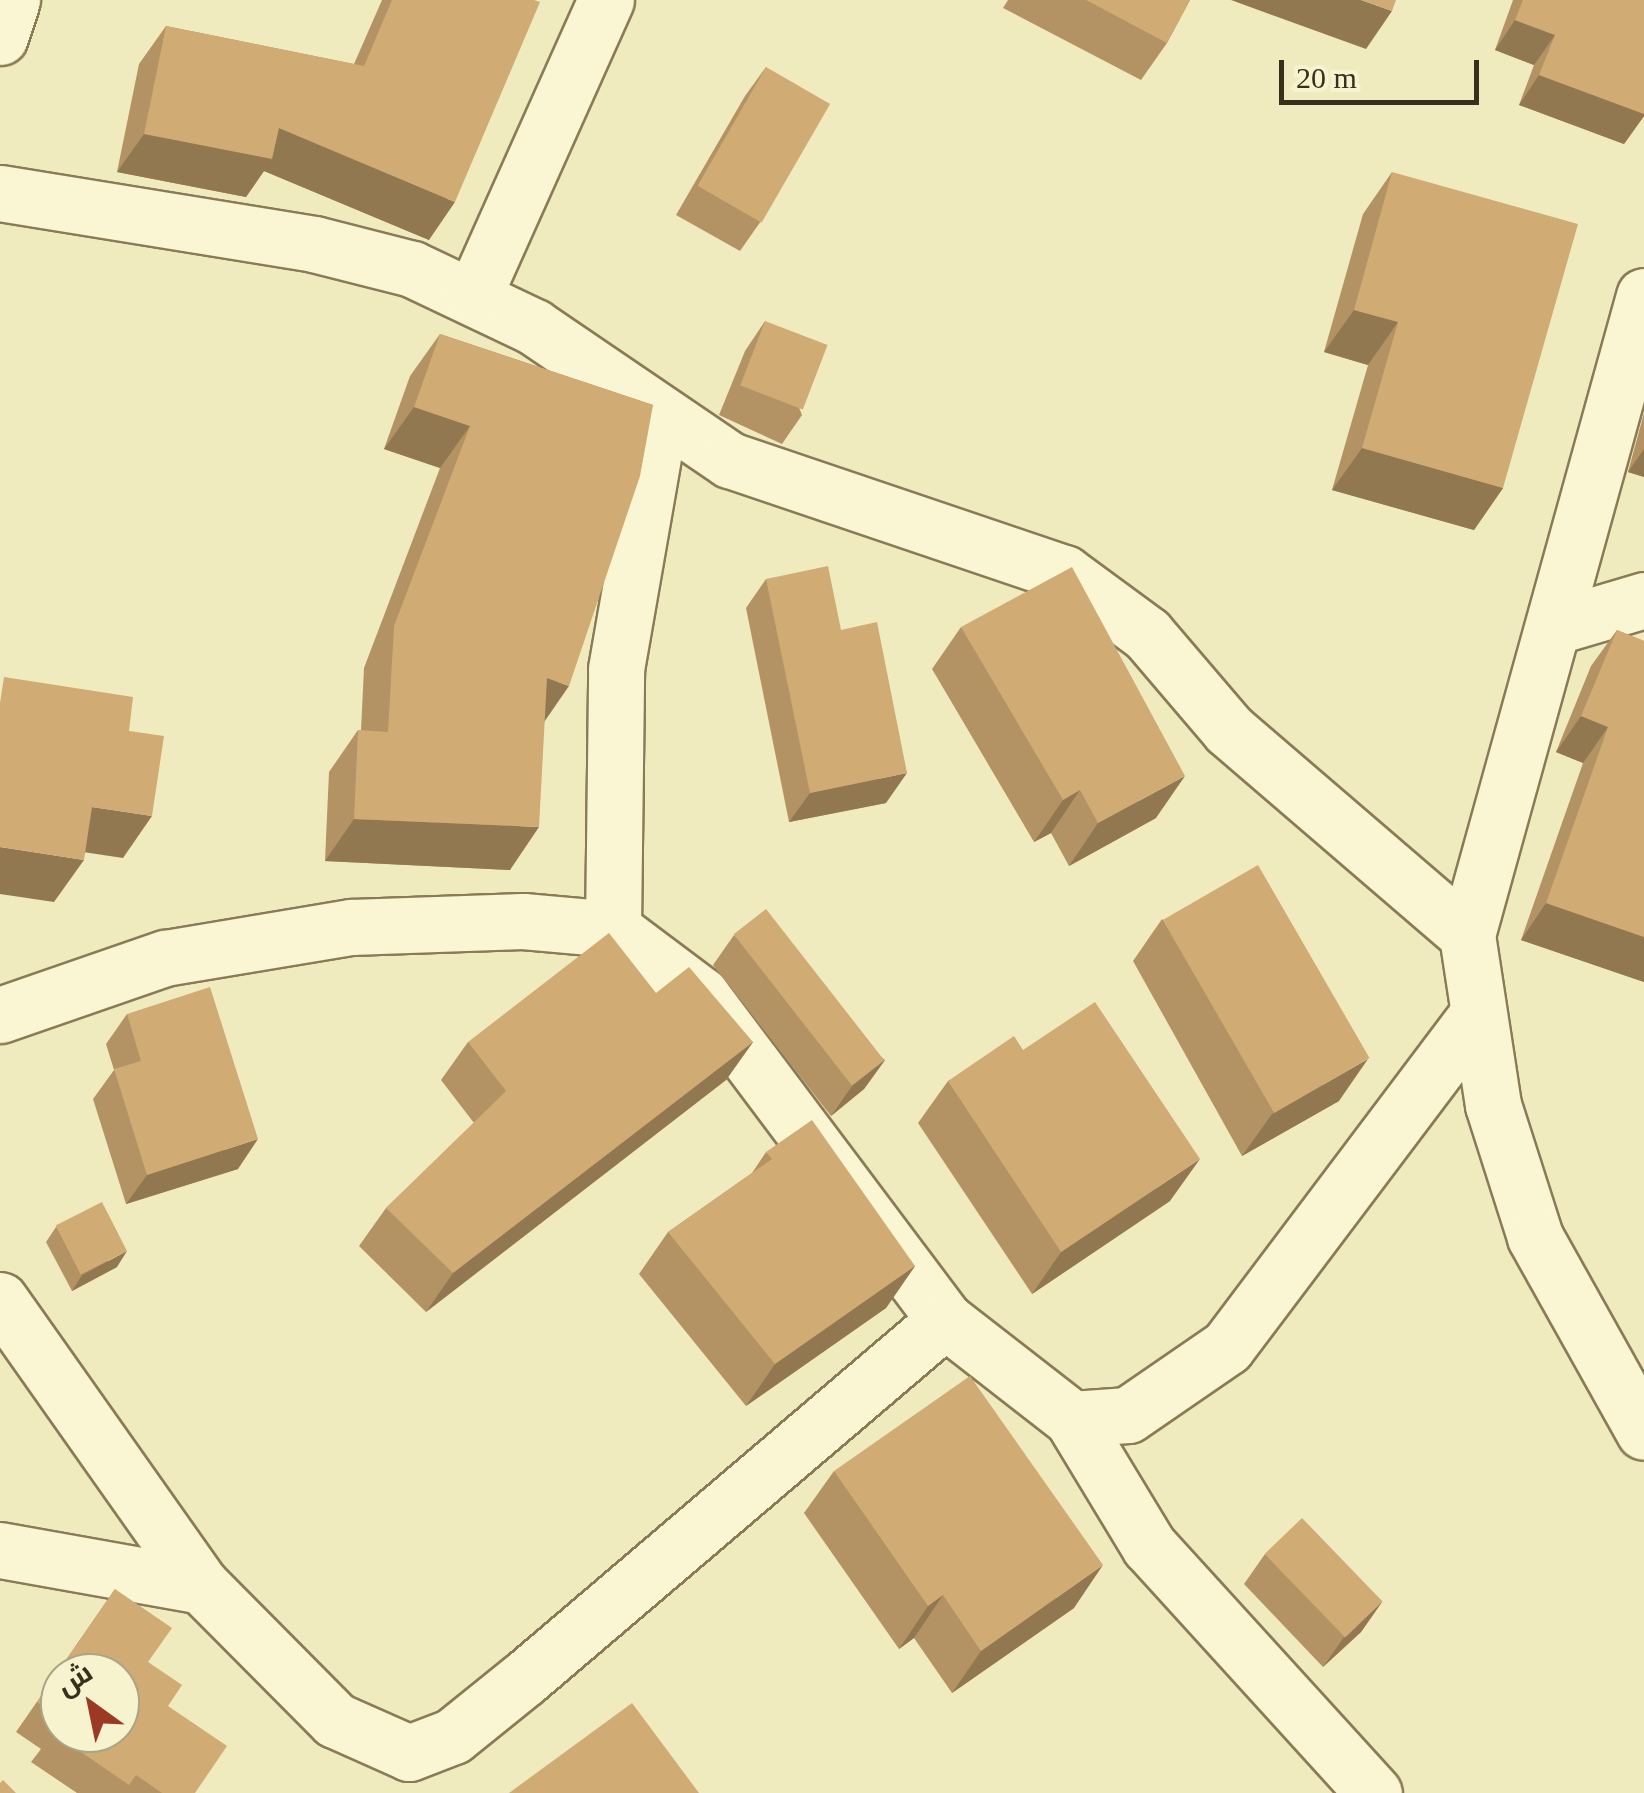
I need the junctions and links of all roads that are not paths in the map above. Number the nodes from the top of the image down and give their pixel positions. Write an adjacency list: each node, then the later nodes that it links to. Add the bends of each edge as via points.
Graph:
1 (12, 0): 3 (street)
2 (606, 0): 5 (street)
3 (0, 37)
4 (0, 192): 5 (street, via 314,244)
5 (474, 295): 7 (street)
6 (1644, 296): 9 (street)
7 (660, 418): 10 (street, via 616,669); 11 (street, via 730,460 1064,573 1106,598 1229,730)
8 (1644, 600): 9 (street)
9 (1553, 628): 11 (street)
10 (613, 929): 12 (street, via 523,921 352,928 164,958); 15 (street, via 701,995)
11 (1467, 935): 13 (street)
12 (0, 1015)
13 (1476, 1017): 16 (street, via 1227,1348 1128,1416); 17 (street, via 1534,1237)
14 (0, 1300): 19 (street)
15 (945, 1320): 16 (street); 19 (street, via 525,1678 453,1736 410,1753 335,1720)
16 (1072, 1419): 20 (street, via 1149,1546)
17 (1644, 1432)
18 (0, 1550): 19 (street)
19 (202, 1586)
20 (1374, 1793)

